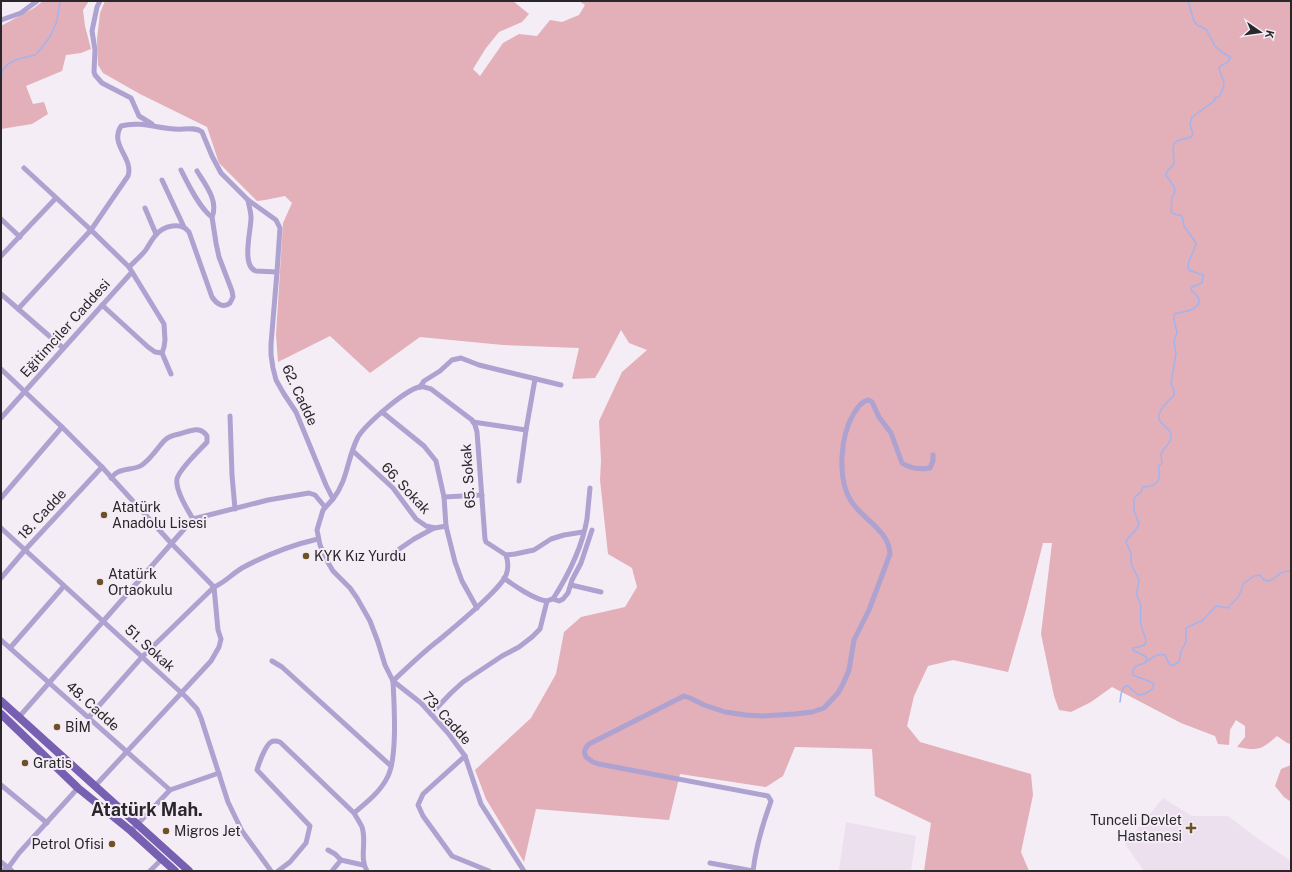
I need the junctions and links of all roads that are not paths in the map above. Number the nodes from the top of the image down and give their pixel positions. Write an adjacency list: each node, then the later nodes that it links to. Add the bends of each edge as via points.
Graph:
1 (37, 1): 3 (street, via 21,13)
2 (100, 1): 4 (street, via 92,31 95,75 102,83 131,98 139,116)
3 (1, 20)
4 (155, 126): 10 (street, 62. Cadde, via 195,129 202,132 221,173); 15 (street, 62. Cadde, via 124,125 120,128 118,143 126,159 128,176)
5 (24, 168): 9 (street)
6 (181, 170): 12 (street, via 195,197)
7 (197, 171): 12 (street, via 214,201)
8 (162, 180): 14 (street)
9 (56, 198): 15 (street); 17 (street)
10 (248, 200): 21 (street, 62. Cadde, via 276,220 280,228); 21 (street, via 251,220 248,264 256,271)
11 (145, 208): 16 (street)
12 (212, 217): 14 (street, via 219,256 233,297 228,305 218,304 212,297 189,232)
13 (1, 219): 17 (street)
14 (184, 227): 16 (street, via 165,228)
15 (91, 230): 19 (street); 24 (street)
16 (156, 234): 19 (street, via 145,251)
17 (20, 237): 18 (street)
18 (1, 256)
19 (129, 266): 20 (street)
20 (132, 272): 23 (street, Eğitimciler Caddesi); 26 (street, via 164,324 165,340)
21 (277, 272): 48 (street, 62. Cadde, via 271,344 273,368 276,380 296,412)
22 (1, 294): 24 (street)
23 (102, 304): 25 (street, Eğitimciler Caddesi); 26 (street, via 148,347)
24 (18, 309): 25 (street)
25 (63, 348): 32 (street, Eğitimciler Caddesi)
26 (162, 353): 28 (street)
27 (1, 370): 32 (street)
28 (171, 374)
29 (536, 379): 30 (street); 31 (street, via 461,358 452,360 424,381); 38 (street)
30 (562, 385)
31 (420, 387): 33 (street); 36 (street, via 431,389)
32 (24, 392): 35 (street, Eğitimciler Caddesi); 37 (street)
33 (382, 412): 39 (street, via 358,437); 46 (street, via 424,446 434,458)
34 (230, 416): 50 (street)
35 (1, 418)
36 (473, 422): 38 (street); 45 (street, 65. Sokak, via 477,432)
37 (62, 427): 41 (street); 47 (street)
38 (526, 430): 43 (street)
39 (353, 451): 48 (street, via 340,491); 54 (street, 66. Sokak, via 393,488 416,519 426,526)
40 (932, 455): 112 (street, via 930,468 912,468 902,463 890,433 869,400 858,407 849,421 842,456 847,493 856,509 887,540 890,554 869,610 854,640 849,670 838,693 824,708 795,714 746,715 725,712 684,696 585,748 586,757 599,764 768,796 771,801 756,847)
41 (102, 467): 42 (street); 59 (street, 18. Cadde)
42 (111, 478): 51 (street, via 119,471 144,464 170,436 194,429 202,431 207,436 207,442 177,478 181,498); 58 (street)
43 (519, 481)
44 (590, 488): 56 (street, via 587,520)
45 (482, 495): 46 (street); 60 (street, 65. Sokak, via 484,539)
46 (444, 497): 52 (street)
47 (1, 498)
48 (333, 499): 49 (street)
49 (325, 507): 50 (street, via 315,495 309,493); 57 (street, via 317,530)
50 (235, 509): 51 (street)
51 (193, 519): 58 (street)
52 (446, 526): 54 (street, 66. Sokak); 69 (street, via 462,581)
53 (1, 528): 59 (street, 51. Sokak)
54 (435, 528): 61 (street)
55 (592, 530): 64 (street, via 587,549)
56 (583, 532): 60 (street, via 551,539 534,550); 68 (street, via 572,567)
57 (318, 539): 66 (street, via 296,544 242,568 222,584); 75 (street, via 333,571 350,588 370,621)
58 (171, 543): 66 (street); 70 (street)
59 (25, 550): 62 (street, 18. Cadde); 65 (street, 51. Sokak)
60 (506, 555): 63 (street, via 509,565)
61 (389, 556)
62 (1, 578)
63 (504, 578): 68 (street, via 517,588); 69 (street)
64 (571, 585): 67 (street); 68 (street, via 563,599)
65 (64, 586): 70 (street, 51. Sokak); 72 (street)
66 (214, 587): 73 (street); 77 (street, via 221,639 219,647)
67 (601, 592)
68 (550, 600): 80 (street, via 540,629 532,637 463,682)
69 (477, 608): 75 (street)
70 (103, 621): 73 (street, 51. Sokak); 76 (street)
71 (1, 640): 72 (street, 48. Cadde)
72 (10, 648): 76 (street, 48. Cadde)
73 (142, 657): 77 (street, 51. Sokak); 82 (street)
74 (272, 661): 85 (street, via 282,667)
75 (393, 681): 80 (street, 73. Cadde); 85 (street, via 394,734)
76 (49, 682): 81 (street); 82 (street, 48. Cadde)
77 (181, 693): 83 (street); 86 (street, 51. Sokak, via 197,709)
78 (1, 701): 81 (main road)
79 (1, 714): 89 (main road)
80 (431, 714): 84 (street, 73. Cadde)
81 (19, 717): 88 (main road)
82 (89, 717): 83 (street, 48. Cadde)
83 (127, 752): 88 (street); 90 (street, 48. Cadde)
84 (465, 756): 110 (street, via 423,794 418,805 452,856); 111 (street, via 481,804)
85 (391, 766): 91 (street, via 389,776 382,786)
86 (220, 773): 90 (street); 106 (street, 51. Sokak, via 228,802 242,831)
87 (1, 785): 92 (street)
88 (95, 786): 93 (main road)
89 (78, 788): 92 (street); 94 (main road)
90 (170, 790): 93 (street)
91 (354, 813): 100 (street, via 362,828); 107 (street, via 280,742 270,742 257,770 310,826 306,843 290,862)
92 (47, 823): 101 (street, via 19,853)
93 (137, 824): 94 (street); 105 (main road)
94 (131, 831): 96 (main road)
95 (328, 850): 97 (street)
96 (162, 859): 103 (street); 104 (main road)
97 (341, 860): 100 (street); 108 (street)
98 (1, 862): 101 (street)
99 (710, 863): 112 (street)
100 (363, 865): 109 (street)
101 (10, 869): 102 (street)
102 (1, 871)
103 (150, 871)
104 (175, 871)
105 (189, 871)
106 (271, 871)
107 (278, 871)
108 (332, 871)
109 (367, 871)
110 (488, 871)
111 (524, 871)
112 (753, 871)

